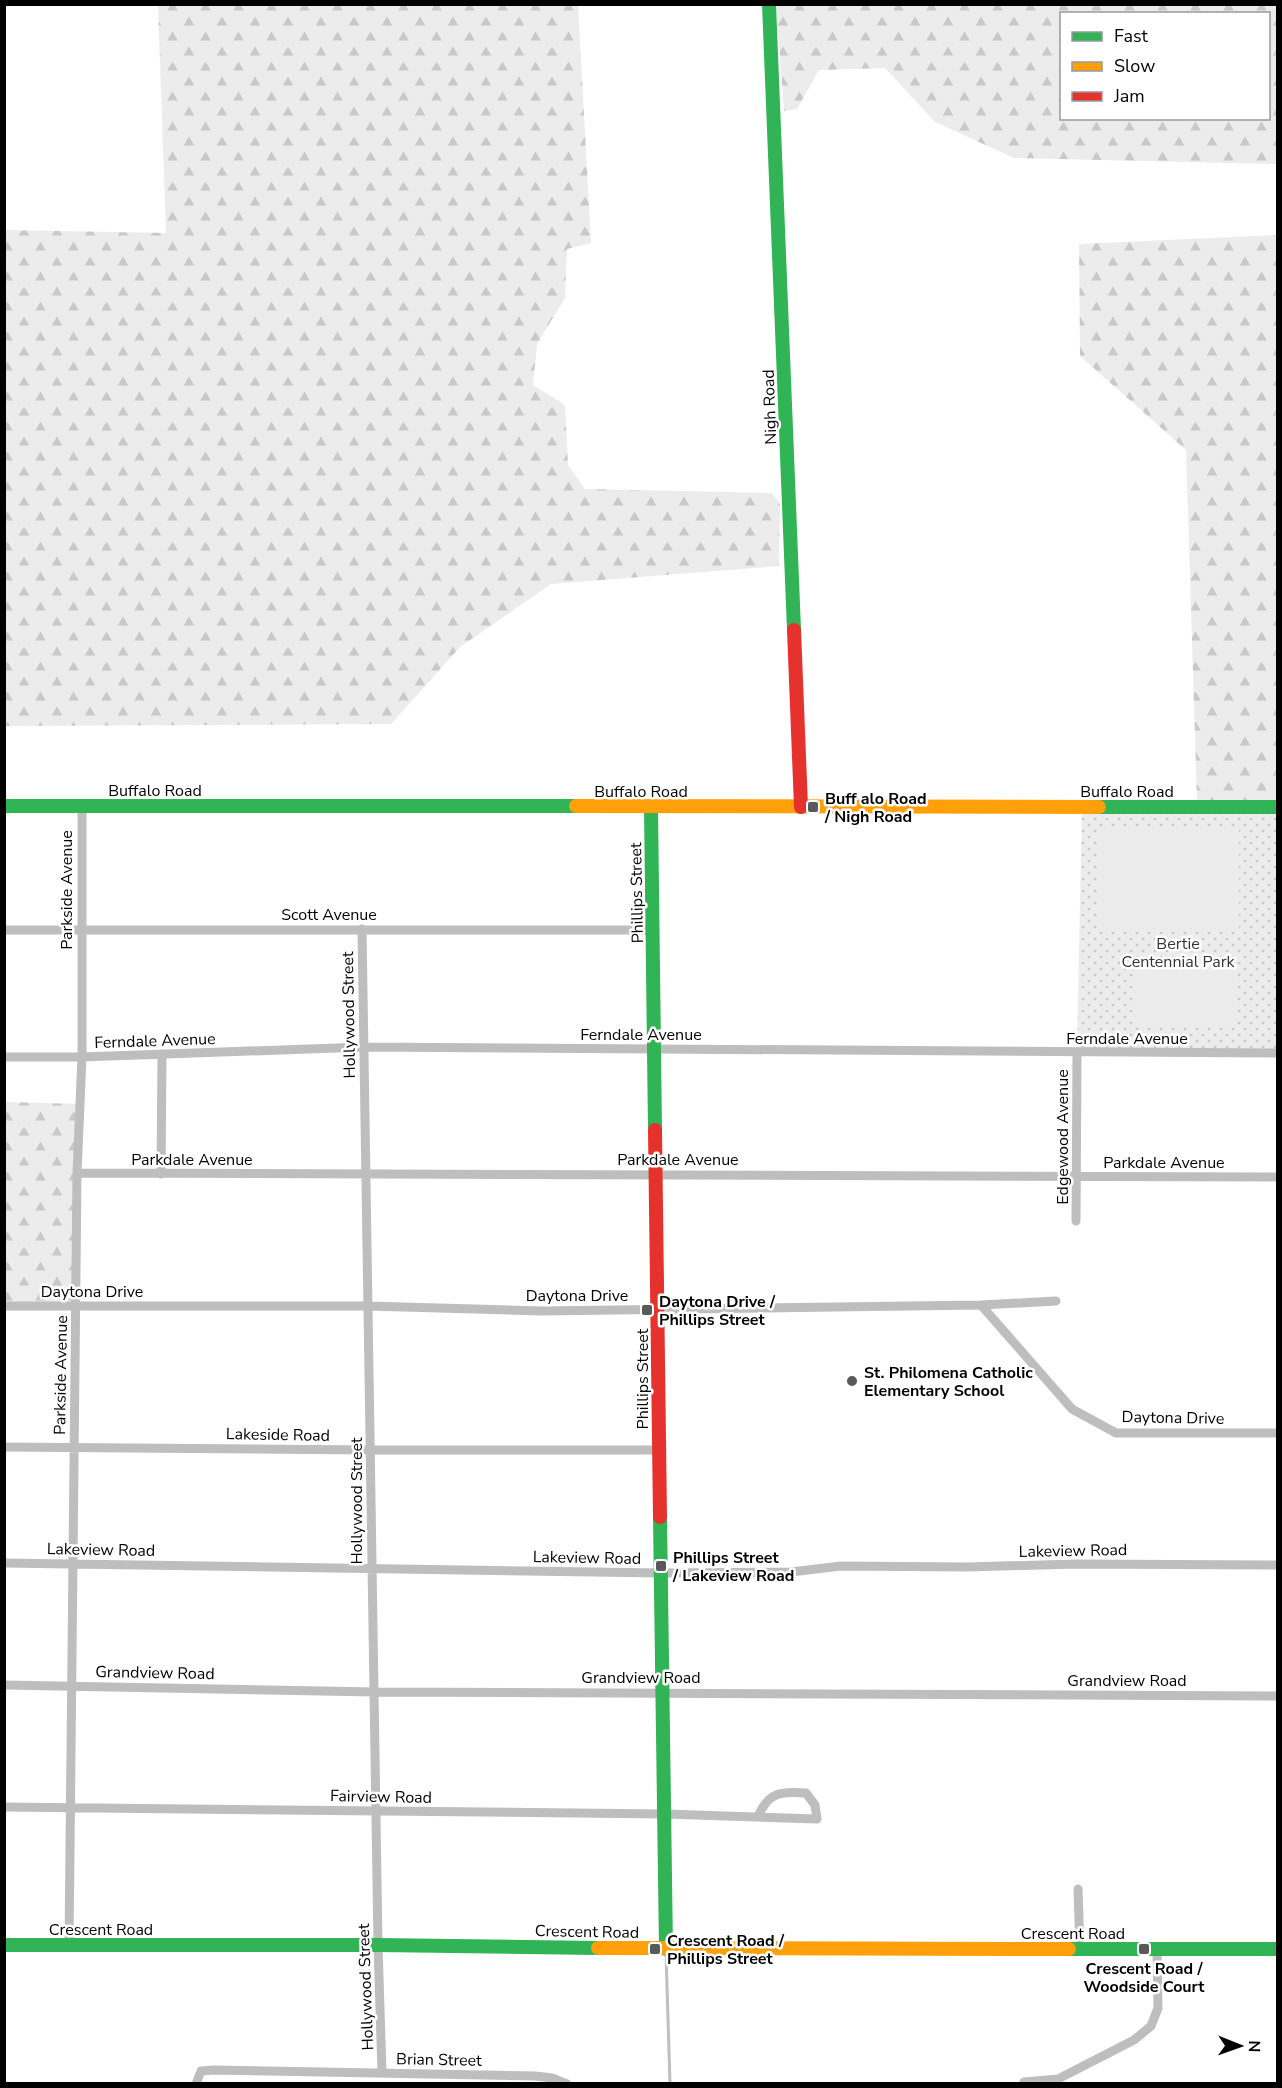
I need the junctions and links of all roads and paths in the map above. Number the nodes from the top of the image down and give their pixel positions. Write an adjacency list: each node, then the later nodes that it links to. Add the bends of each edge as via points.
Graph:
1 (769, 4): 4 (street, Nigh Road)
2 (4, 806): 3 (street, Buffalo Road)
3 (82, 806): 6 (street, Buffalo Road); 9 (street, Parkside Avenue)
4 (801, 807): 5 (street, Buffalo Road); 6 (street, Buffalo Road)
5 (1278, 807)
6 (651, 808): 10 (street, Phillips Street)
7 (362, 929): 9 (street, Scott Avenue); 10 (street, Scott Avenue); 11 (street, Hollywood Street)
8 (4, 930): 9 (street, Scott Avenue)
9 (81, 930): 17 (street, Parkside Avenue)
10 (653, 930): 12 (street, Phillips Street)
11 (364, 1047): 12 (street, Ferndale Avenue); 15 (street, Ferndale Avenue); 20 (street, Hollywood Street)
12 (655, 1049): 13 (street, Ferndale Avenue); 21 (street, Phillips Street)
13 (1077, 1053): 14 (street, Ferndale Avenue); 22 (street, Edgewood Avenue)
14 (1278, 1053)
15 (162, 1054): 17 (street, Ferndale Avenue); 19 (street)
16 (4, 1057): 17 (street, Ferndale Avenue)
17 (82, 1057): 18 (street, Parkside Avenue)
18 (77, 1173): 19 (street, Parkdale Avenue); 28 (street, Parkside Avenue)
19 (161, 1174): 20 (street, Parkdale Avenue)
20 (366, 1174): 21 (street, Parkdale Avenue); 29 (street, Hollywood Street)
21 (655, 1174): 22 (street, Parkdale Avenue); 30 (street, Phillips Street)
22 (1078, 1176): 23 (street, Parkdale Avenue); 24 (street, Edgewood Avenue)
23 (1278, 1177)
24 (1076, 1221)
25 (1056, 1301): 26 (street)
26 (981, 1305): 30 (street, Daytona Drive); 31 (street, Daytona Drive, via 1072,1409 1116,1433)
27 (4, 1306): 28 (street, Daytona Drive)
28 (76, 1306): 29 (street, Daytona Drive); 33 (street, Parkside Avenue)
29 (368, 1306): 30 (street, Daytona Drive); 34 (street, Hollywood Street)
30 (658, 1310): 35 (street, Phillips Street)
31 (1278, 1433)
32 (4, 1447): 33 (street, Lakeside Road)
33 (74, 1448): 34 (street, Lakeside Road); 37 (street, Parkside Avenue)
34 (371, 1450): 35 (street, Lakeside Road); 39 (street, Hollywood Street)
35 (659, 1450): 40 (street, Phillips Street)
36 (4, 1563): 37 (street, Lakeview Road)
37 (74, 1564): 39 (street, Lakeview Road); 42 (street, Parkside Avenue)
38 (1278, 1565): 40 (street, Lakeview Road, via 841,1566 791,1572)
39 (371, 1568): 40 (street, Lakeview Road); 43 (street, Hollywood Street)
40 (661, 1573): 44 (street, Phillips Street)
41 (4, 1685): 42 (street, Grandview Road)
42 (71, 1686): 43 (street, Grandview Road); 47 (street, Parkside Avenue)
43 (375, 1692): 44 (street, Grandview Road); 48 (street, Hollywood Street)
44 (663, 1692): 45 (street, Grandview Road); 49 (street, Phillips Street)
45 (1278, 1696)
46 (4, 1807): 47 (street, Fairview Road)
47 (70, 1808): 48 (street, Fairview Road); 53 (street, Parkside Avenue)
48 (377, 1811): 49 (street, Fairview Road); 54 (street, Hollywood Street)
49 (665, 1815): 50 (street, Fairview Road); 55 (street, Phillips Street)
50 (758, 1817): 50 (street, Fairview Road, via 782,1818 817,1819 815,1805 806,1793 785,1791 772,1797)
51 (1078, 1889): 56 (street)
52 (4, 1945): 53 (street, Crescent Road)
53 (69, 1945): 54 (street, Crescent Road)
54 (378, 1945): 55 (street, Crescent Road); 59 (street, Hollywood Street)
55 (669, 1949): 56 (street, Crescent Road)
56 (1080, 1949): 57 (street, Crescent Road)
57 (1157, 1949): 58 (street, Crescent Road); 60 (street, via 1158,2008 1151,2026 1134,2040 1058,2079)
58 (1278, 1949)
59 (382, 2073): 61 (street, Brian Street, via 201,2071); 62 (street, Brian Street, via 535,2076)
60 (1024, 2082)
61 (196, 2084)
62 (567, 2084)

